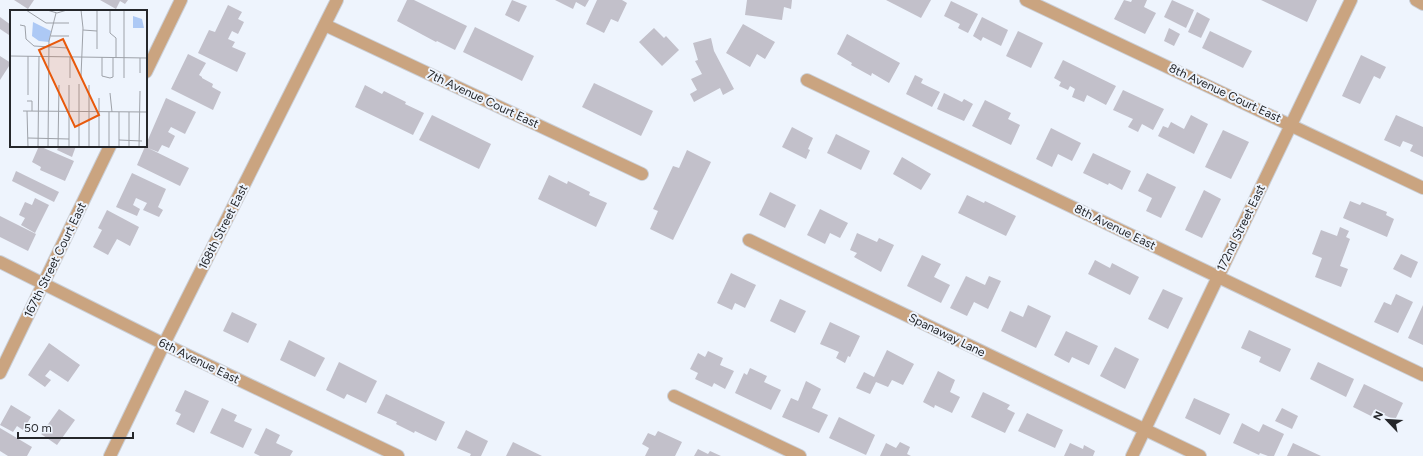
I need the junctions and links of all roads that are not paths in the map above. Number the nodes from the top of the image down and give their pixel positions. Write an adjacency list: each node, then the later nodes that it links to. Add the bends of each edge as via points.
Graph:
1 (181, 0): 8 (street)
2 (338, 0): 7 (street, 168th Street East)
3 (1026, 0): 10 (street, 8th Avenue Court East)
4 (1351, 0): 10 (street, 172nd Street East)
5 (1416, 0): 6 (street)
6 (1423, 4)
7 (325, 25): 12 (street, 7th Avenue Court East); 18 (street, 168th Street East)
8 (147, 70)
9 (807, 80): 16 (street, 8th Avenue East)
10 (1291, 125): 13 (street, 8th Avenue Court East); 16 (street, 172nd Street East)
11 (110, 147): 17 (street, 167th Street Court East)
12 (642, 174)
13 (1423, 188)
14 (750, 240): 22 (street, Spanaway Lane)
15 (0, 262): 17 (street, 6th Avenue East)
16 (1218, 277): 20 (street, 8th Avenue East); 22 (street, 172nd Street East)
17 (43, 283): 18 (street, 6th Avenue East); 19 (street, 167th Street Court East)
18 (164, 344): 23 (street, 168th Street East); 24 (street, 6th Avenue East)
19 (0, 373)
20 (1423, 375)
21 (674, 396): 25 (street)
22 (1144, 430): 26 (street, 172nd Street East); 27 (street, Spanaway Lane)
23 (110, 456)
24 (398, 456)
25 (800, 456)
26 (1132, 456)
27 (1200, 456)

